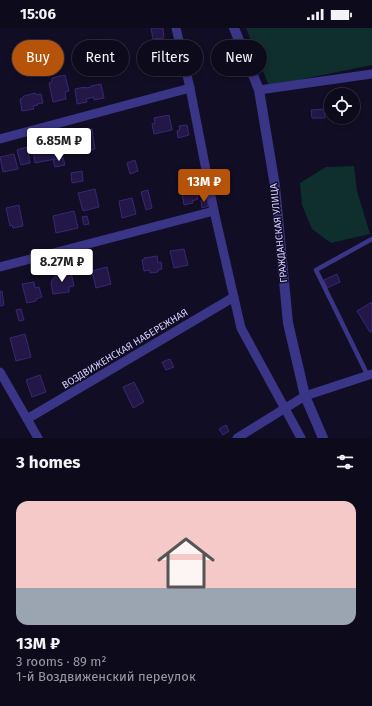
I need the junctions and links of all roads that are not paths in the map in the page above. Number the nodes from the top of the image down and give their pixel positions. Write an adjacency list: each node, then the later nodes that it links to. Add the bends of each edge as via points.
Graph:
1 (176, 28): 4 (street)
2 (234, 28): 5 (street, ГРАЖДАНСКАЯ УЛИЦА)
3 (372, 74): 5 (street)
4 (190, 88): 6 (street); 7 (street)
5 (259, 90): 13 (street, ГРАЖДАНСКАЯ УЛИЦА, via 275,186 288,323)
6 (0, 139)
7 (214, 211): 9 (street); 10 (street)
8 (372, 239): 12 (lane, via 316,270)
9 (0, 266)
10 (234, 297): 14 (street, via 241,328); 15 (street, ВОЗДВИЖЕНСКАЯ НАБЕРЕЖНАЯ)
11 (0, 372): 15 (street)
12 (371, 376): 13 (street)
13 (305, 396): 14 (street); 19 (street, ГРАЖДАНСКАЯ УЛИЦА)
14 (285, 409): 17 (street); 18 (street)
15 (27, 419): 16 (street)
16 (38, 438)
17 (237, 438)
18 (302, 438)
19 (322, 438)

